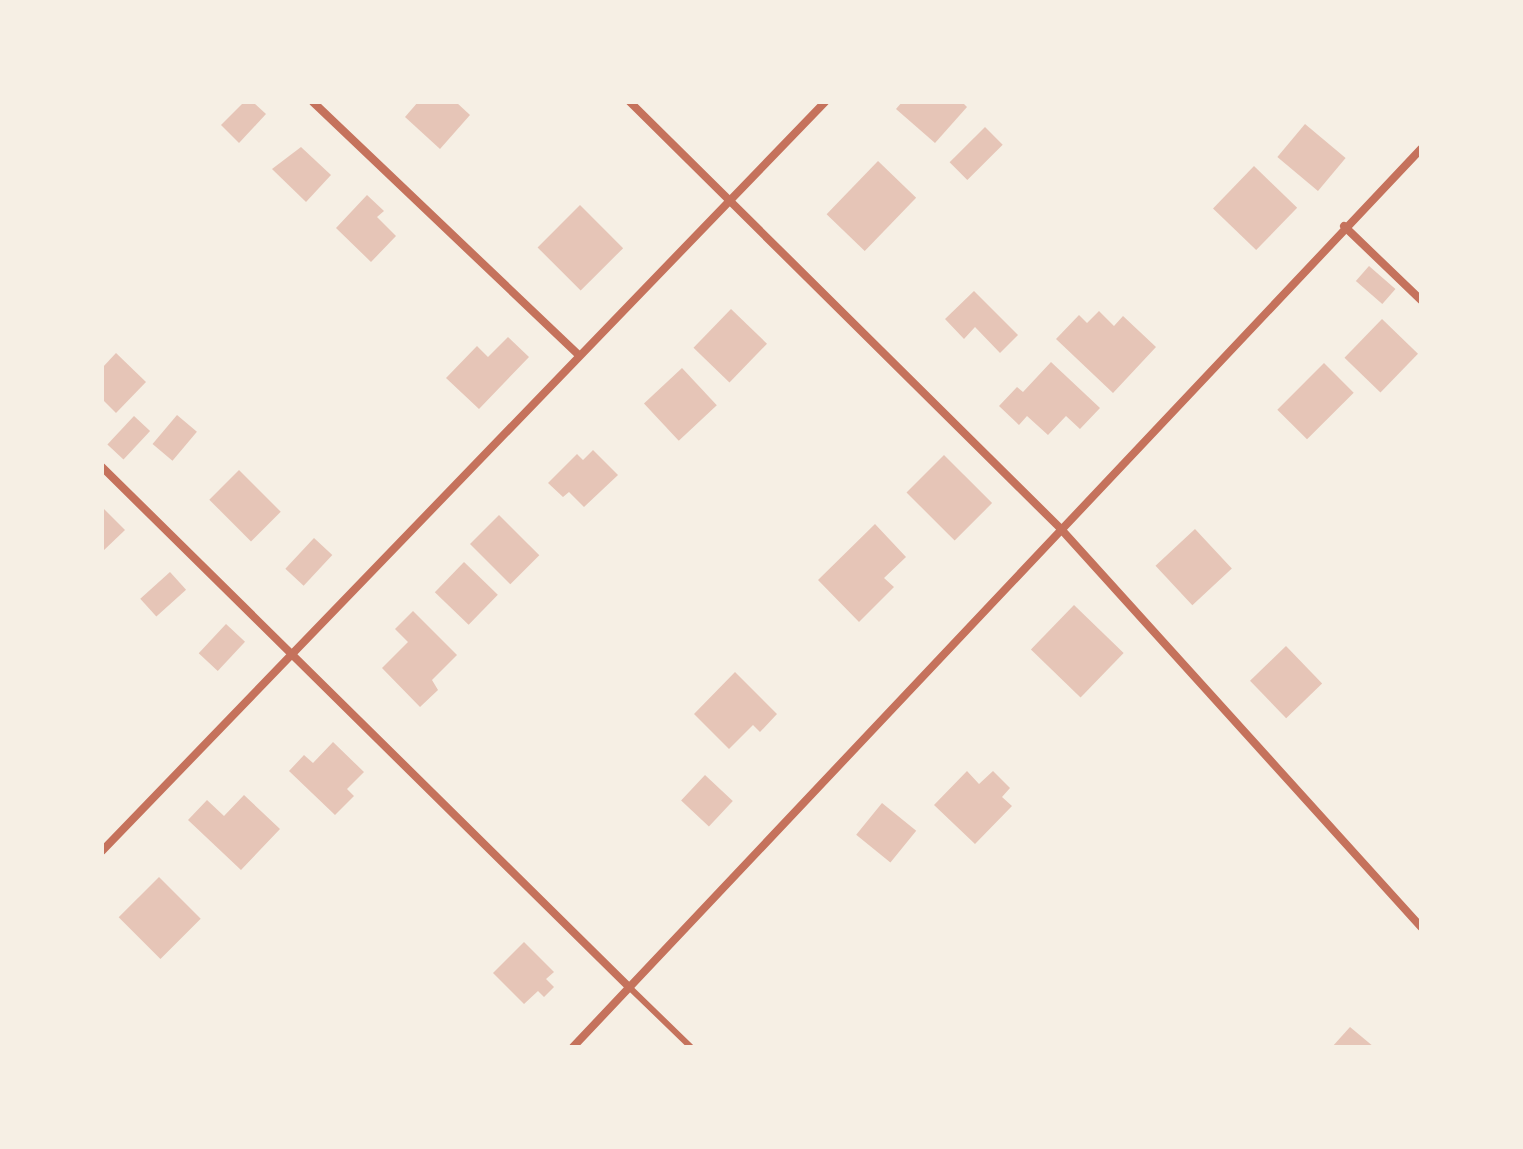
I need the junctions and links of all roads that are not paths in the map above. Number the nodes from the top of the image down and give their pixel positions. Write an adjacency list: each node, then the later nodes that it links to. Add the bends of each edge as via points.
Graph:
1 (313, 102): 8 (street)
2 (630, 102): 5 (street)
3 (825, 102): 5 (street)
4 (1421, 149): 6 (street)
5 (729, 205): 8 (street); 10 (street)
6 (1344, 226): 7 (street); 10 (street)
7 (1421, 300)
8 (578, 354): 11 (street)
9 (102, 467): 11 (street)
10 (1060, 528): 13 (street); 14 (street)
11 (295, 656): 12 (street); 14 (street)
12 (102, 851)
13 (1421, 927)
14 (629, 987): 15 (street); 16 (lane)
15 (573, 1047)
16 (691, 1047)

